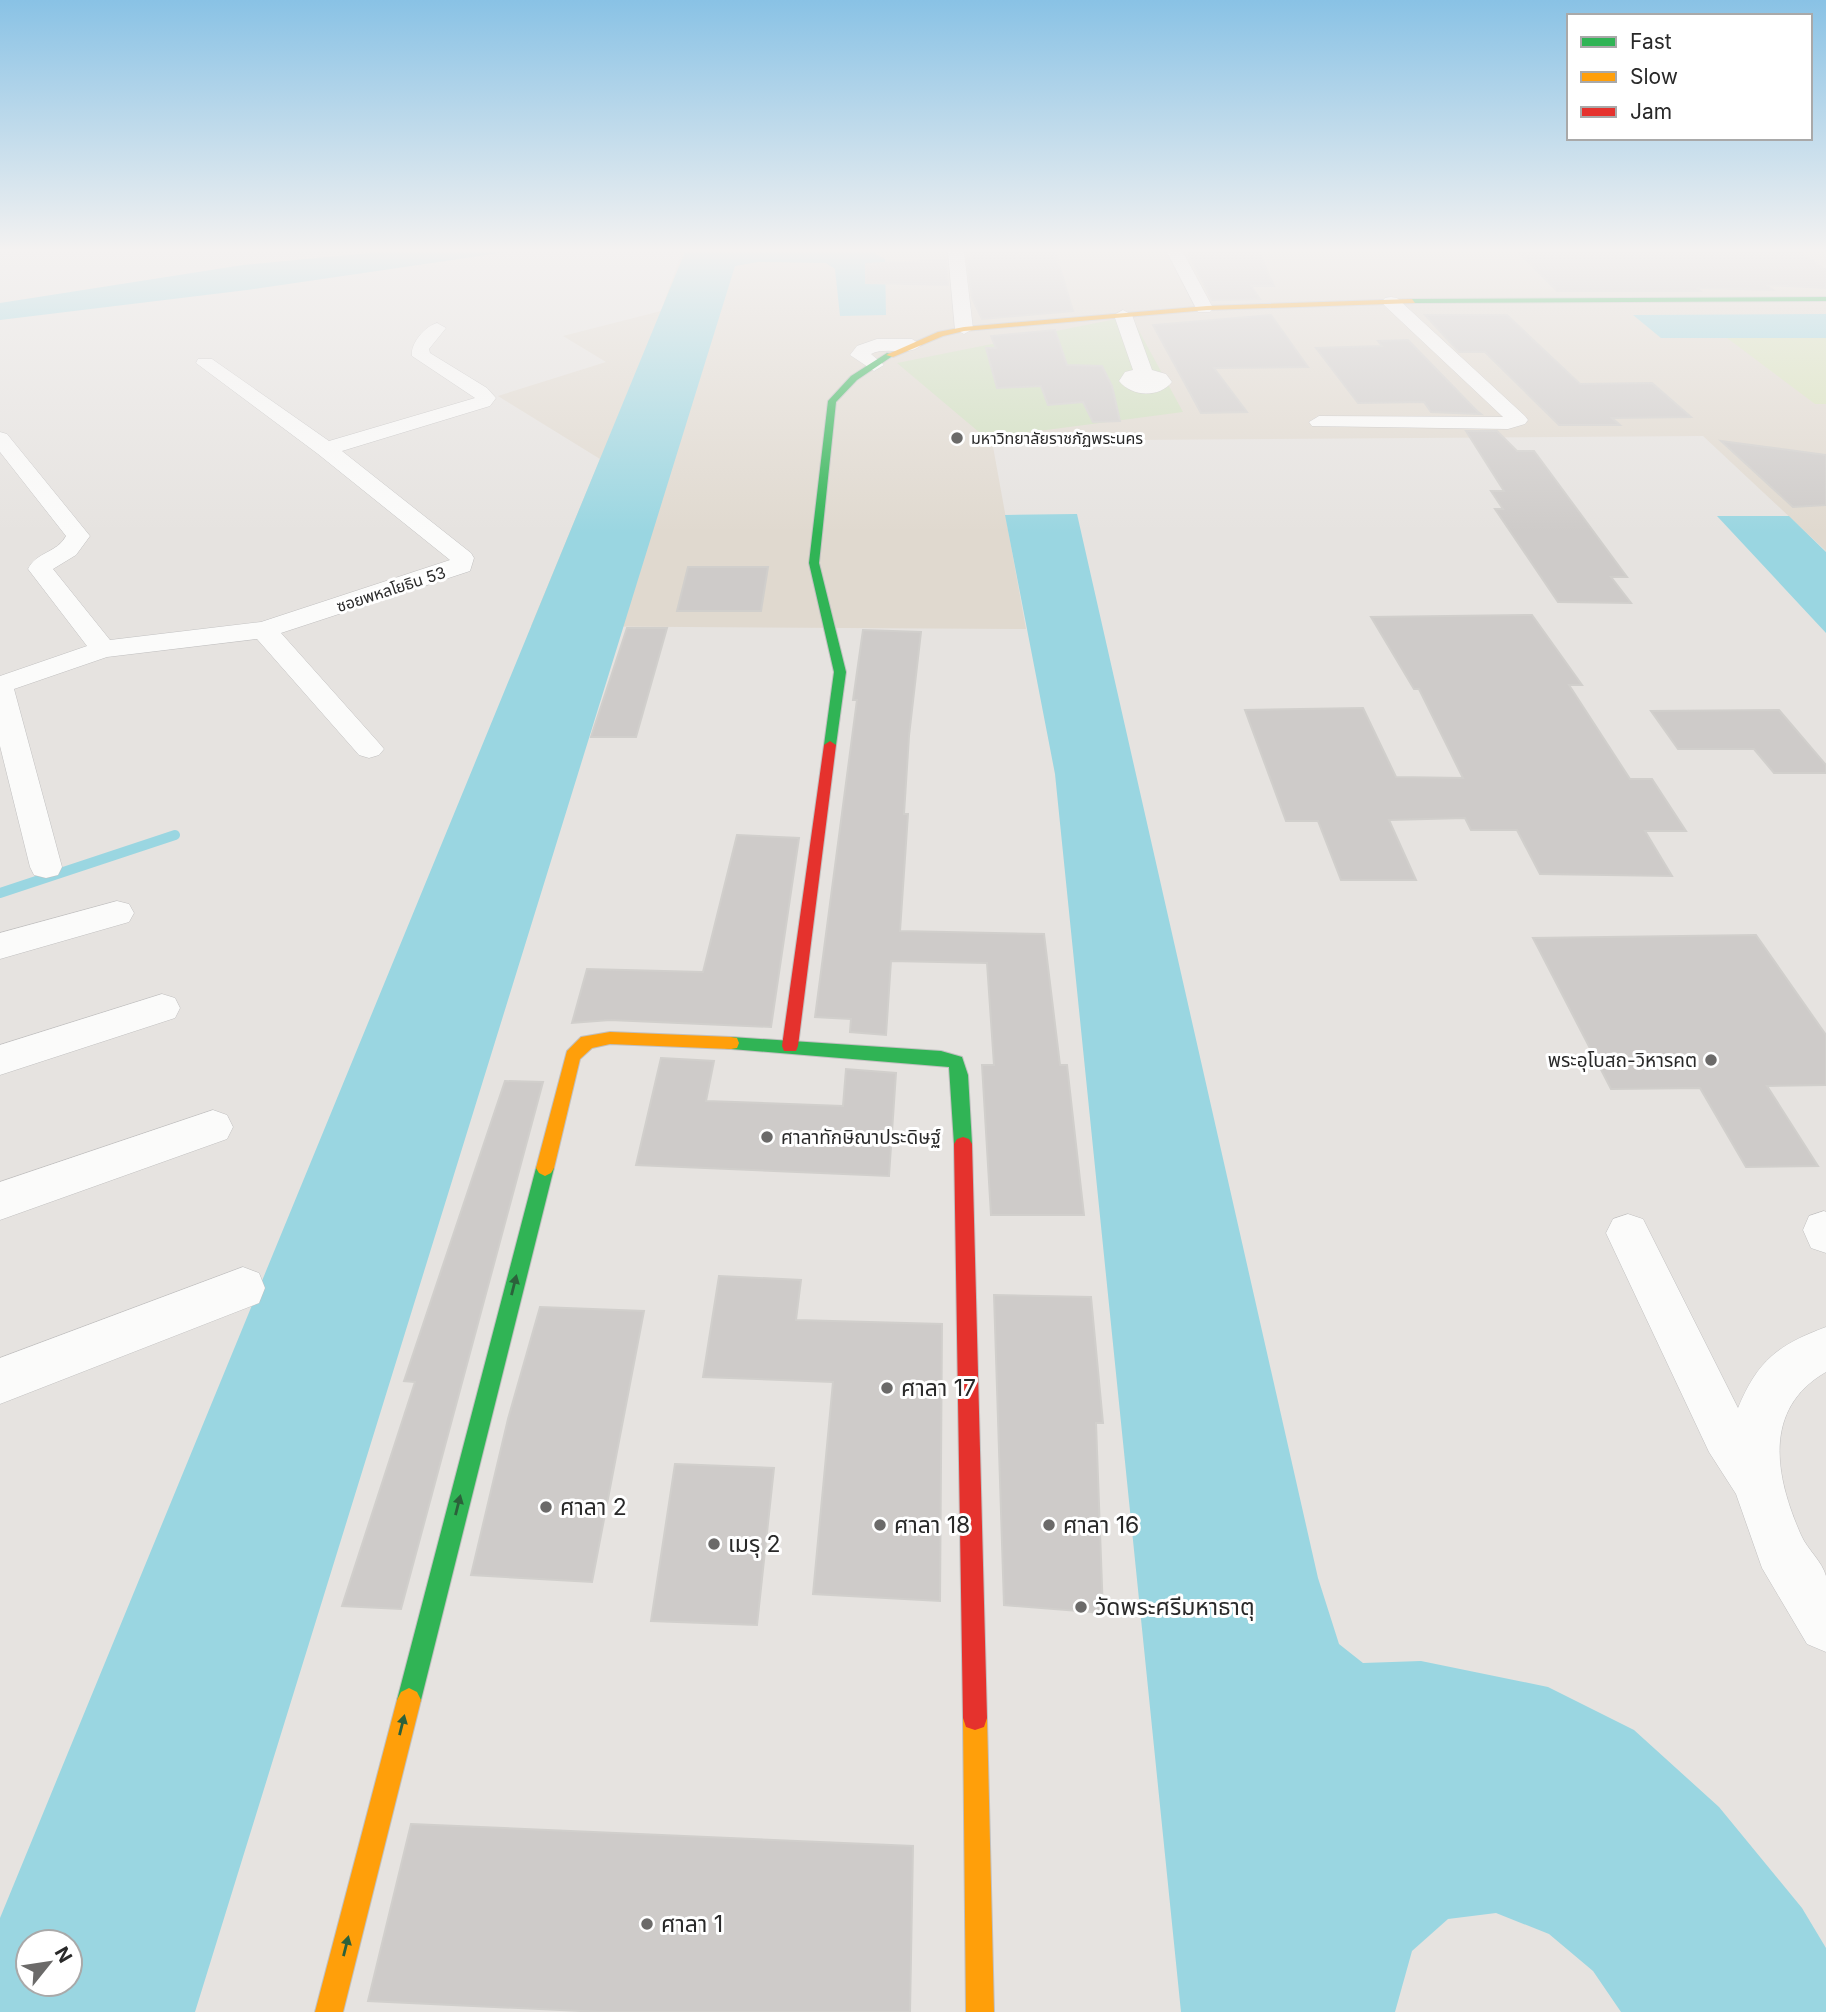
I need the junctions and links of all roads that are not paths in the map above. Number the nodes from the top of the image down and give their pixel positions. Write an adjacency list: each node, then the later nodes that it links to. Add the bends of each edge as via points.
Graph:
1 (421, 346): 10 (street, via 421,356 480,393 486,398 483,402)
2 (875, 346): 6 (street, via 859,355)
3 (1134, 346): 7 (street)
4 (1438, 346): 8 (street, via 1518,420)
5 (205, 363): 10 (street, ซอยพหลโยธิน 53)
6 (874, 365): 19 (street, via 841,390 832,401 828,421 814,563 815,583 832,628 840,672)
7 (1144, 374)
8 (1319, 422)
9 (0, 438): 12 (street, via 78,536 67,552 40,569)
10 (326, 449): 11 (street, ซอยพหลโยธิน 53, via 462,558 461,566)
11 (264, 630): 12 (street, ซอยพหลโยธิน 53); 14 (street)
12 (103, 649): 13 (street, ซอยพหลโยธิน 53)
13 (0, 687): 15 (street)
14 (369, 749)
15 (46, 867)
16 (117, 913): 17 (street)
17 (0, 946)
18 (162, 1008): 20 (street)
19 (790, 1046): 29 (street, one-way to 19, via 573,1056 587,1042 610,1038); 30 (street, via 941,1058 956,1062 960,1075)
20 (0, 1060)
21 (213, 1127): 22 (street)
22 (0, 1201)
23 (1628, 1233): 27 (street, via 1726,1435)
24 (243, 1288): 26 (street)
25 (1826, 1349): 27 (street, via 1804,1356 1773,1385 1756,1427)
26 (0, 1381)
27 (1757, 1481): 28 (street, via 1780,1550)
28 (1826, 1625)
29 (329, 2012)
30 (981, 2012)

